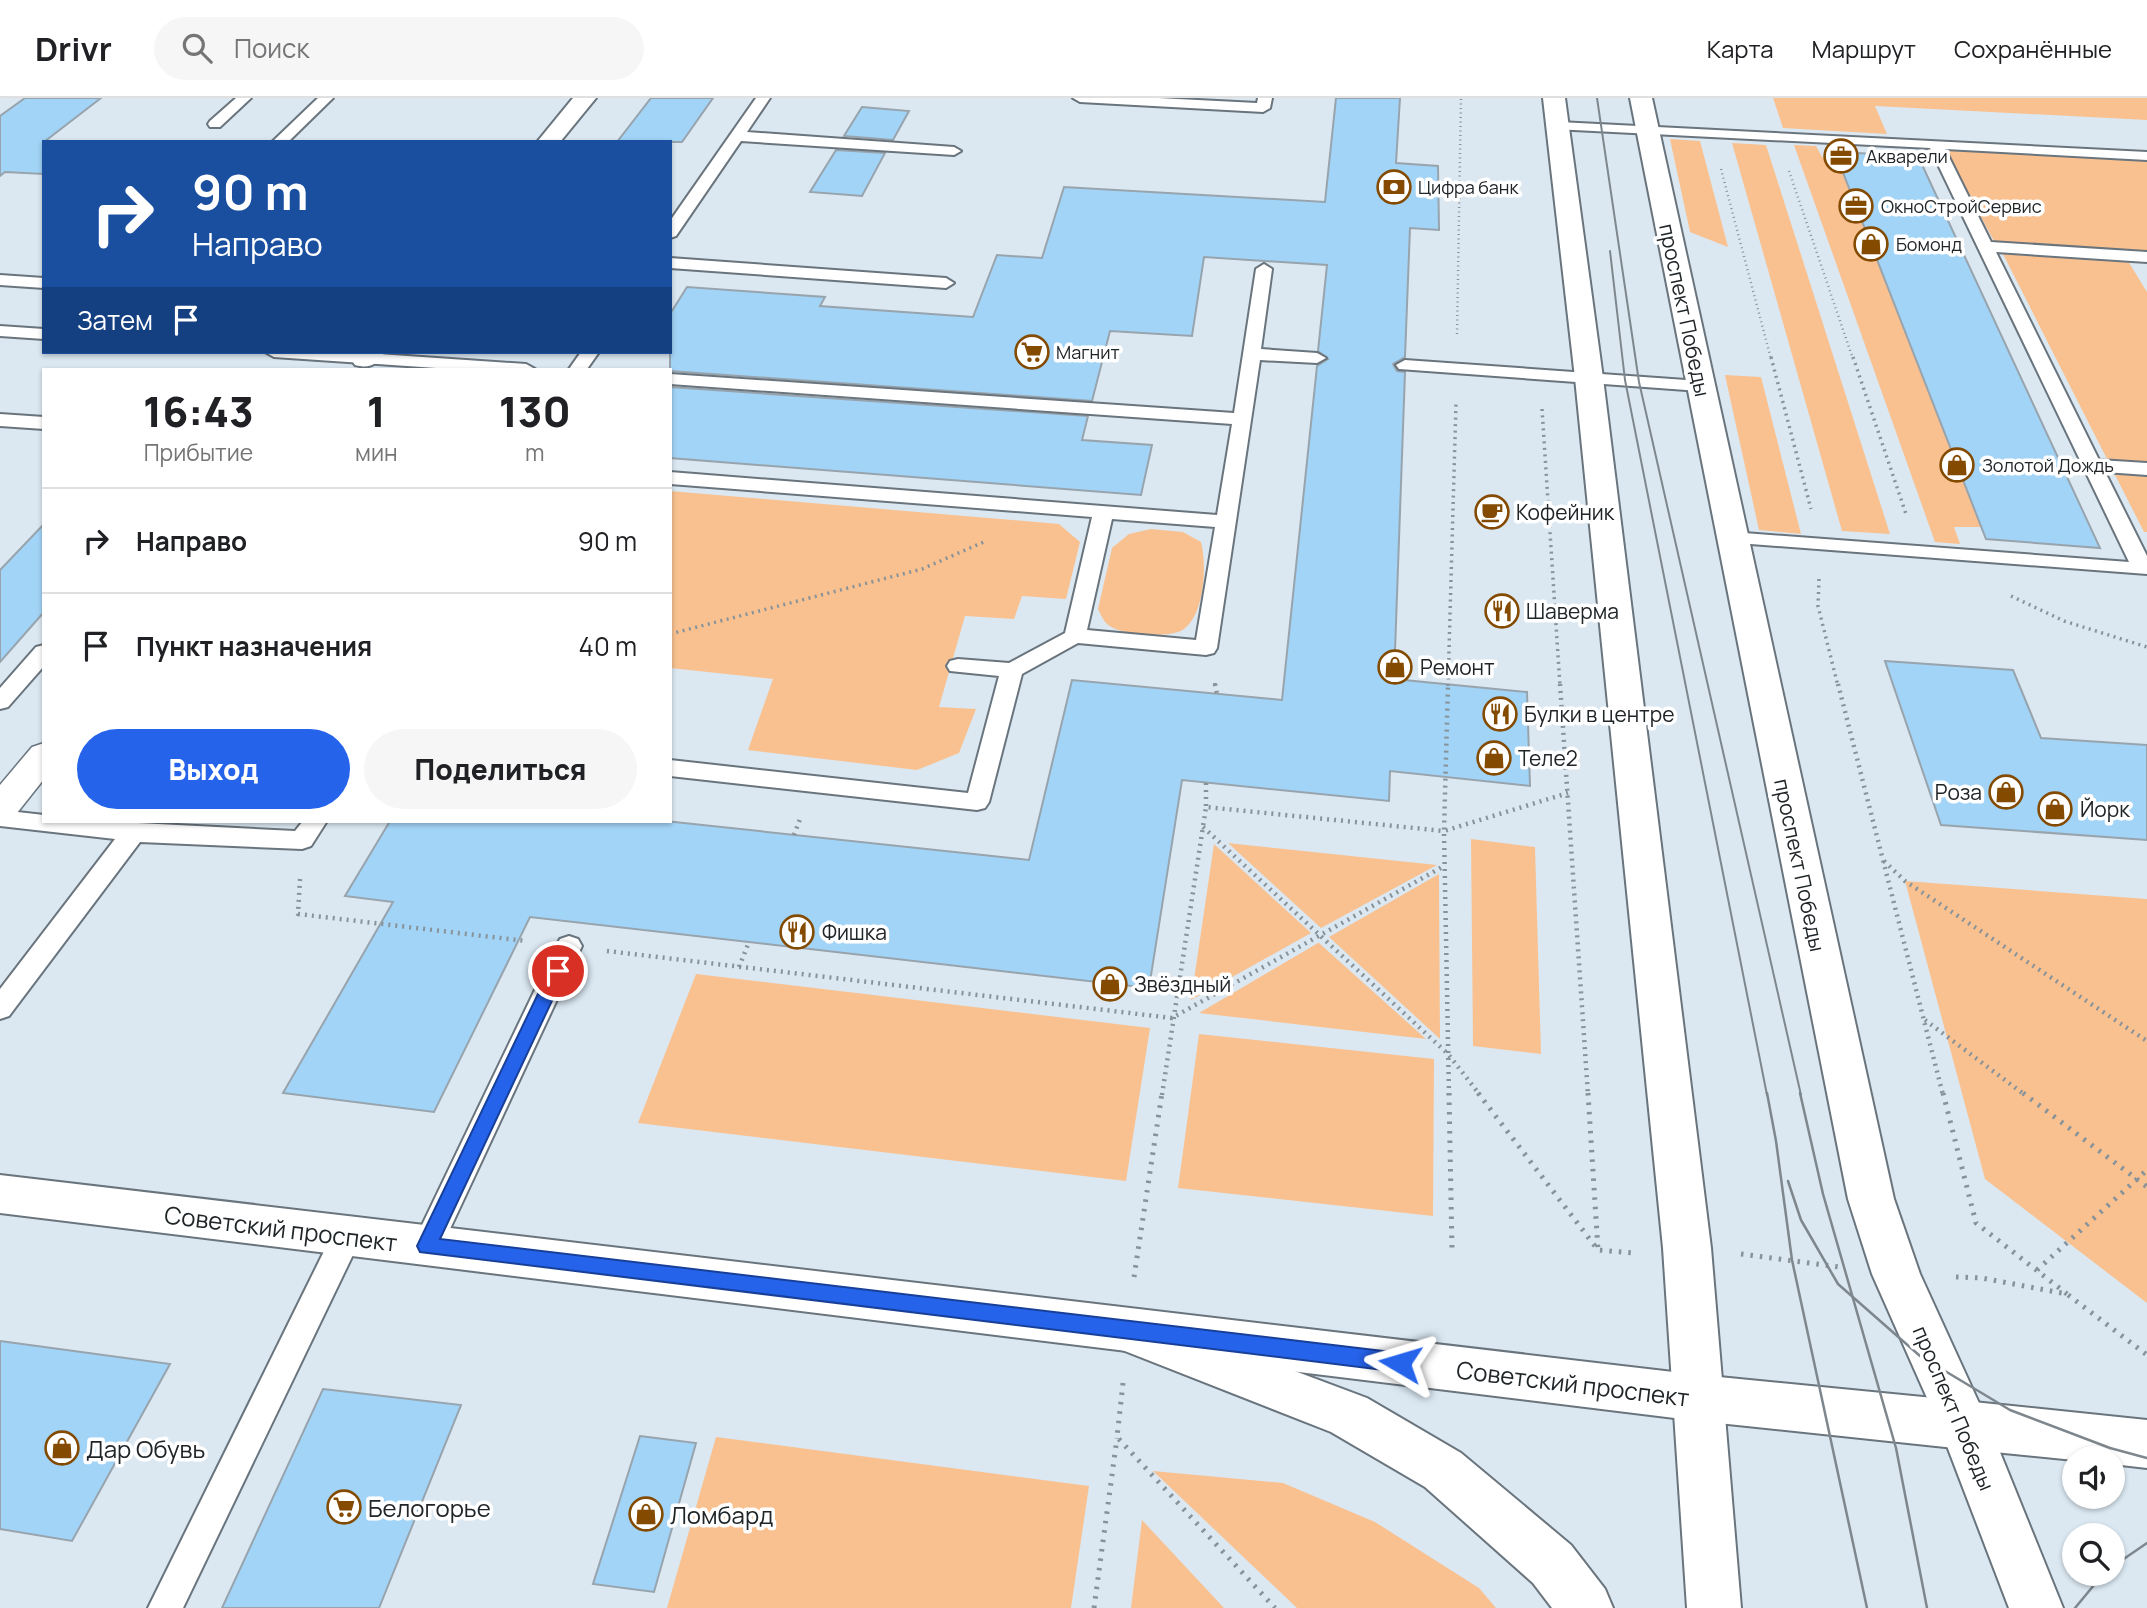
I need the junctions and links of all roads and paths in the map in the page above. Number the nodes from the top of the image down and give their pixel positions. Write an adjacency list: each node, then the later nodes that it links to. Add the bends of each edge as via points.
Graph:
1 (244, 98): 10 (lane)
2 (326, 98): 14 (lane)
3 (584, 98): 15 (main road)
4 (763, 98): 12 (lane)
5 (1080, 98): 6 (lane, via 1263,108)
6 (1265, 98)
7 (1461, 98): 35 (path)
8 (1557, 112): 9 (lane); 37 (main road)
9 (1645, 113): 11 (lane); 39 (main road, проспект Победы)
10 (215, 124)
11 (1712, 132): 13 (lane); 51 (path)
12 (736, 136): 17 (lane); 19 (lane)
13 (1776, 136): 16 (lane); 52 (path)
14 (281, 140)
15 (550, 140)
16 (1935, 144): 18 (lane); 20 (lane)
17 (954, 151)
18 (2147, 156)
19 (672, 230)
20 (1986, 247): 21 (lane); 43 (lane)
21 (2147, 257)
22 (672, 263): 26 (lane)
23 (1264, 269): 30 (lane)
24 (1, 280): 25 (lane)
25 (42, 283)
26 (946, 283)
27 (0, 331): 28 (lane)
28 (42, 334)
29 (291, 354): 32 (lane)
30 (1252, 354): 31 (lane); 40 (lane)
31 (1317, 358)
32 (359, 362): 34 (lane)
33 (1405, 365): 35 (lane)
34 (502, 368)
35 (1457, 370): 36 (lane); 72 (path)
36 (1540, 374): 37 (lane); 64 (path)
37 (1589, 378): 39 (lane); 95 (main road, via 1681,1195)
38 (672, 379): 40 (lane)
39 (1700, 386): 49 (main road, проспект Победы)
40 (1242, 419): 47 (lane)
41 (0, 420): 42 (lane)
42 (42, 424)
43 (2092, 465): 44 (lane); 50 (lane)
44 (2147, 469)
45 (672, 478): 46 (lane)
46 (1103, 513): 47 (lane); 55 (lane)
47 (1225, 522): 55 (lane, via 1206,648)
48 (992, 538): 54 (path, via 922,569)
49 (1731, 538): 51 (lane); 96 (main road, проспект Победы, via 1871,1199 1896,1274)
50 (2138, 543): 52 (lane, via 2143,569)
51 (1820, 545): 52 (lane); 74 (path, via 1818,606)
52 (1919, 552)
53 (2003, 592): 56 (path, via 2064,621)
54 (672, 633)
55 (1075, 636): 59 (lane)
56 (2147, 648)
57 (42, 654): 60 (lane)
58 (958, 666): 59 (lane)
59 (1012, 670): 62 (lane, via 977,802)
60 (0, 702)
61 (42, 757): 66 (street)
62 (672, 768)
63 (1206, 783): 65 (path)
64 (1568, 793): 72 (path); 84 (path, via 1598,1250)
65 (1206, 807): 70 (path); 72 (path)
66 (0, 809)
67 (0, 818): 68 (lane)
68 (42, 823)
69 (44, 823): 73 (lane)
70 (1203, 828): 76 (path); 81 (path)
71 (309, 830): 73 (lane); 78 (path, via 298,914)
72 (1444, 831): 75 (path)
73 (132, 833): 80 (lane)
74 (1883, 861): 82 (path); 83 (path, via 1905,881)
75 (1444, 866): 76 (path); 84 (path)
76 (1321, 936): 81 (path); 84 (path)
77 (749, 942): 79 (path)
78 (569, 946): 79 (path); 90 (lane)
79 (739, 967): 81 (path)
80 (0, 1009)
81 (1172, 1018): 94 (path)
82 (1924, 1019): 86 (path); 92 (path, via 1976,1223)
83 (2147, 1041)
84 (1448, 1054): 91 (path)
85 (2147, 1170): 86 (path)
86 (2137, 1179): 87 (path); 92 (path)
87 (2147, 1187)
88 (0, 1194): 89 (main road, Советский проспект)
89 (347, 1236): 90 (main road, Советский проспект); 99 (lane)
90 (427, 1246): 94 (main road, Советский проспект)
91 (1452, 1251)
92 (2037, 1270): 93 (path)
93 (2067, 1294)
94 (1129, 1331): 95 (main road, Советский проспект); 97 (path); 102 (main road, via 1349,1415 1443,1470 1552,1564)
95 (1699, 1398): 96 (main road, Советский проспект); 103 (main road)
96 (1964, 1425): 98 (main road, Советский проспект); 104 (main road, проспект Победы)
97 (1117, 1437): 100 (path); 101 (path)
98 (2147, 1444)
99 (165, 1608)
100 (1094, 1608)
101 (1275, 1608)
102 (1586, 1608)
103 (1714, 1608)
104 (2036, 1608)

